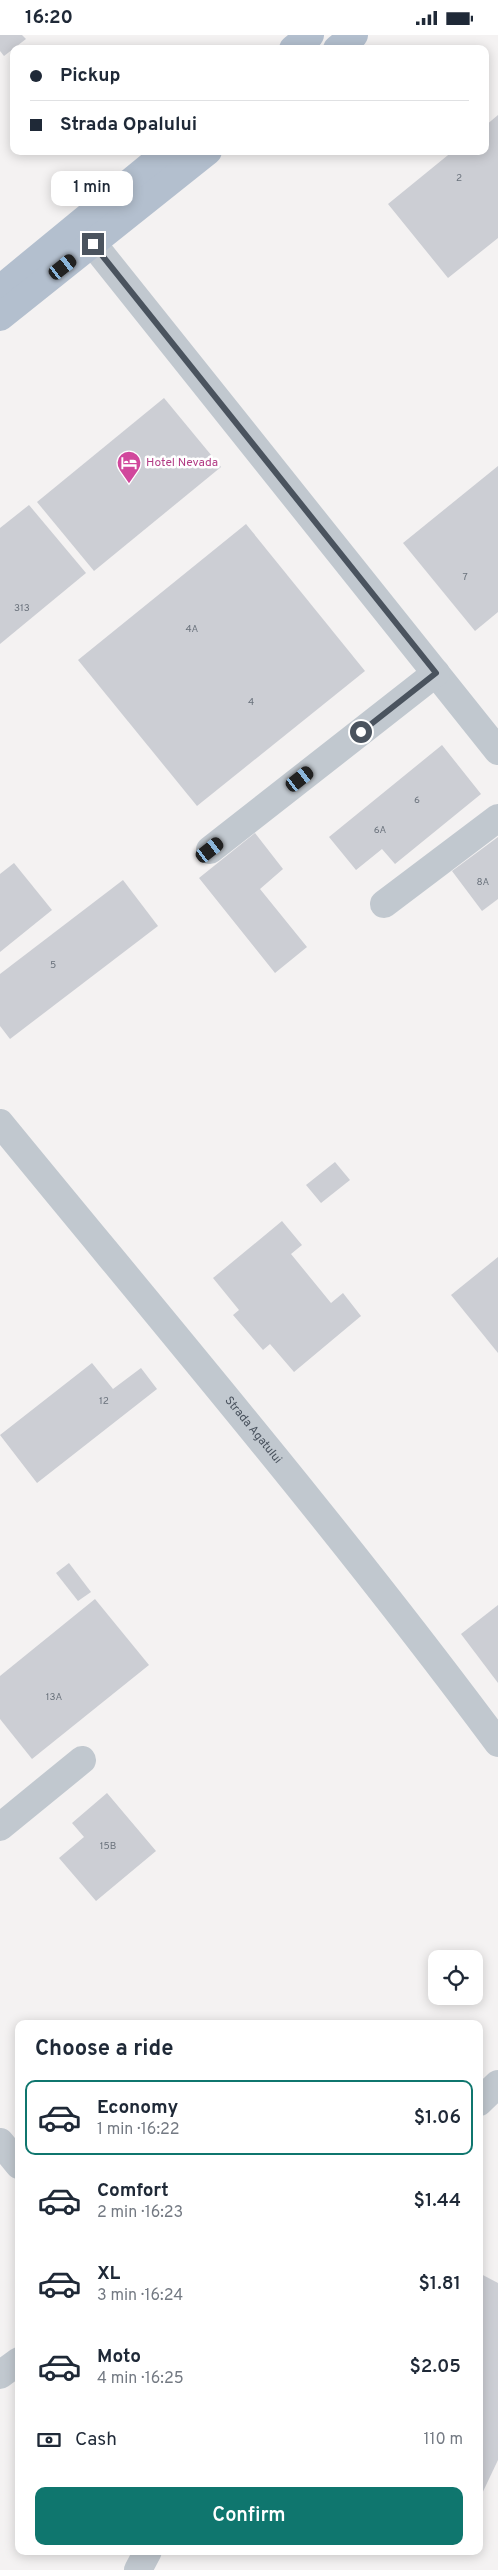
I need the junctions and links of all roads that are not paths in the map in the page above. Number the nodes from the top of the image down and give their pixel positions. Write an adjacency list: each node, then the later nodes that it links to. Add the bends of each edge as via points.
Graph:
1 (310, 35): 3 (main road)
2 (354, 35): 4 (main road)
3 (298, 45)
4 (342, 45)
5 (163, 155): 8 (main road)
6 (203, 155): 7 (main road)
7 (93, 244): 9 (main road); 10 (street)
8 (0, 289)
9 (0, 317)
10 (436, 673): 11 (street); 13 (street)
11 (498, 751)
12 (498, 818): 14 (street)
13 (210, 850)
14 (384, 904)
15 (0, 1123): 16 (street, Strada Agatului, via 236,1410)
16 (498, 1743)
17 (82, 1760): 18 (street)
18 (0, 1827)
19 (498, 2084): 20 (street)
20 (483, 2098)
21 (0, 2141): 22 (street)
22 (15, 2160)
23 (15, 2364): 24 (street)
24 (0, 2375)
25 (146, 2555): 26 (street)
26 (138, 2570)

